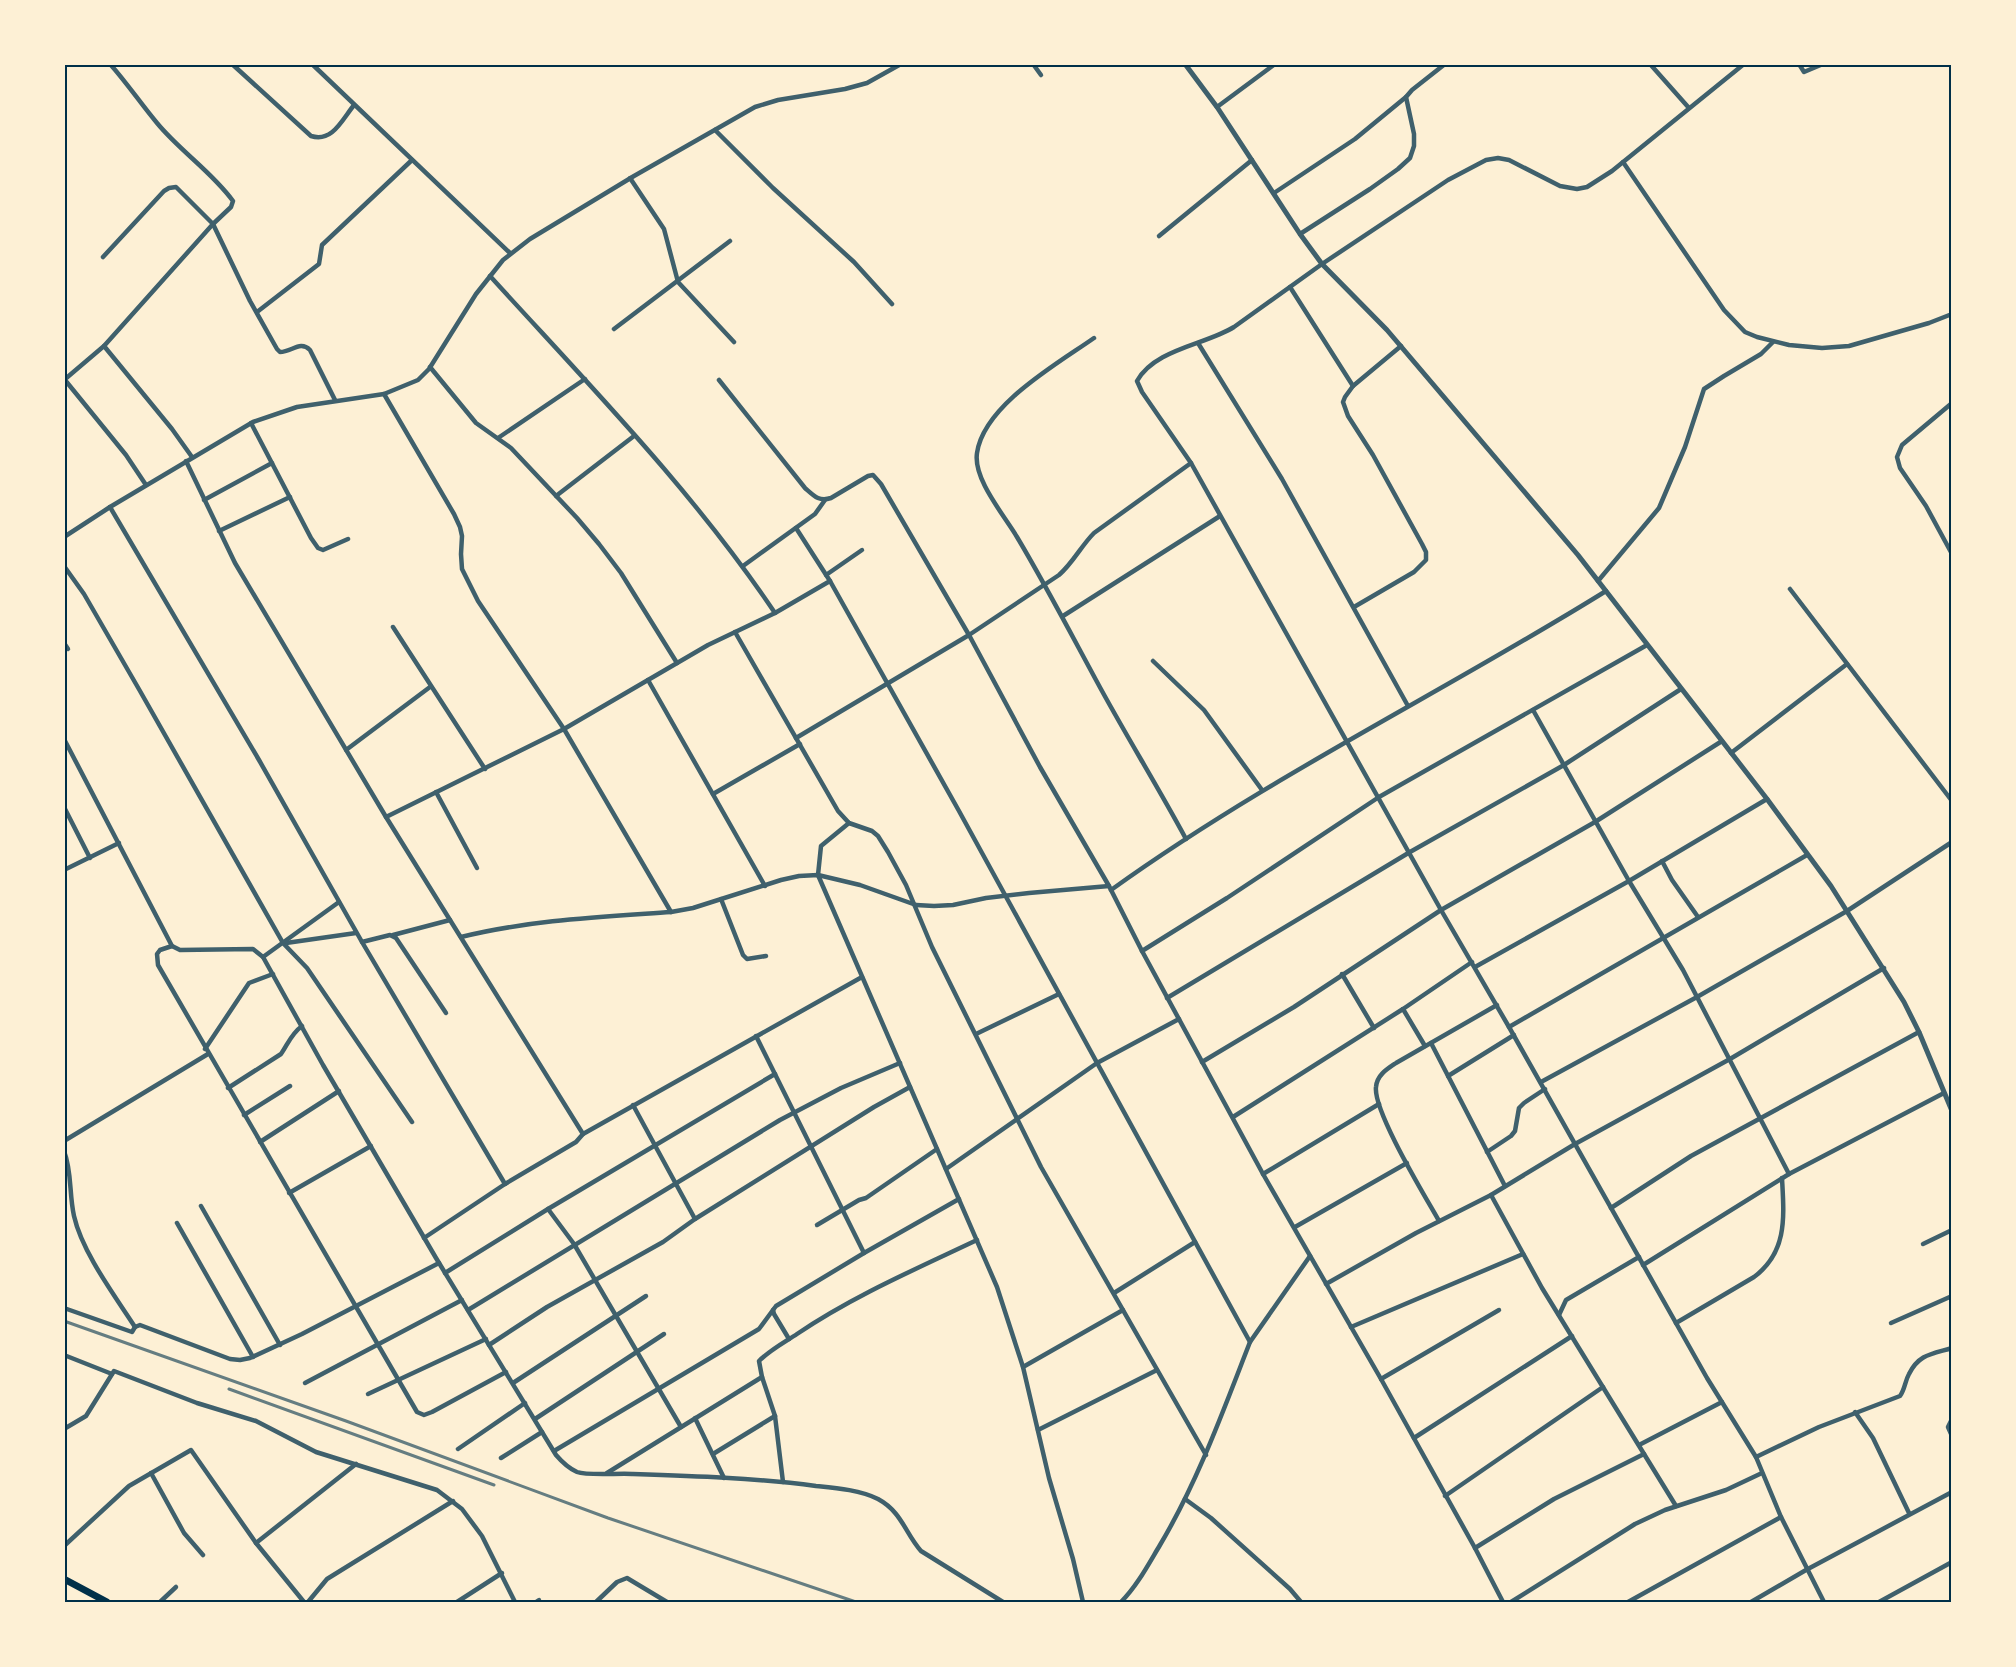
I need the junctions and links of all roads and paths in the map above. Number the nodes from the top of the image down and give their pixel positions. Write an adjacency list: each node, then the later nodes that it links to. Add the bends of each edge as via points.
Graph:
1 (110, 64): 24 (street, via 157,124 233,201)
2 (232, 64): 15 (street, via 310,136 326,137)
3 (312, 64): 15 (street)
4 (901, 64): 18 (street, via 845,89 765,103)
5 (1033, 64): 13 (street)
6 (1185, 64): 16 (street)
7 (1275, 64): 16 (street)
8 (1445, 64): 14 (street)
9 (1650, 64): 17 (street)
10 (1744, 64): 17 (street)
11 (1799, 64): 12 (street, via 1804,72)
12 (1823, 64)
13 (1041, 75)
14 (1406, 98): 23 (street); 25 (street, via 1414,134 1410,158)
15 (354, 105): 19 (street)
16 (1217, 107): 20 (street)
17 (1689, 108): 21 (street)
18 (715, 130): 22 (street); 34 (street, via 854,262)
19 (412, 160): 28 (street); 35 (street, via 322,245 319,264)
20 (1251, 160): 23 (street); 26 (street)
21 (1623, 162): 30 (street, via 1601,180 1577,189 1560,186 1509,160 1486,160 1448,180); 40 (street, via 1736,324 1745,332)
22 (630, 178): 28 (street); 32 (street, via 664,229)
23 (1274, 193): 25 (street)
24 (213, 224): 29 (street, via 176,188 169,188); 35 (street); 42 (street)
25 (1300, 234): 30 (street)
26 (1159, 236)
27 (730, 242): 32 (street)
28 (510, 253): 31 (street)
29 (103, 257)
30 (1322, 264): 33 (street); 43 (street)
31 (490, 276): 44 (street); 45 (street)
32 (678, 282): 37 (street); 39 (street)
33 (1290, 287): 41 (street, via 1223,333); 48 (street)
34 (892, 304)
35 (257, 312): 50 (street, via 280,352 301,345 310,350)
36 (1952, 314): 40 (street, via 1898,333 1836,348)
37 (614, 329)
38 (1094, 338): 77 (street, via 1008,402 990,422 976,453 980,475)
39 (735, 342)
40 (1773, 342): 76 (street, via 1761,354 1704,389 1659,508)
41 (1198, 343): 58 (street, via 1173,352 1137,381); 80 (street)
42 (104, 346): 46 (street); 55 (street)
43 (1401, 346): 48 (street); 76 (street)
44 (430, 367): 49 (street, via 418,380); 54 (street, via 476,423)
45 (585, 379): 53 (street); 54 (street)
46 (65, 380): 59 (street)
47 (719, 380): 63 (street, via 805,488)
48 (1353, 386): 80 (street, via 1345,397 1344,409 1427,556 1414,572)
49 (384, 394): 50 (street); 98 (street, via 460,527 462,569 478,601)
50 (335, 400): 52 (street, via 297,407)
51 (1952, 403): 71 (street, via 1902,445 1897,457)
52 (251, 423): 55 (street); 57 (street)
53 (634, 436): 60 (street); 73 (street)
54 (498, 438): 60 (street)
55 (192, 457): 56 (street)
56 (186, 461): 59 (street); 62 (street)
57 (272, 463): 61 (street); 62 (street)
58 (1191, 463): 65 (street); 77 (street, via 1094,533 1066,569)
59 (146, 485): 64 (street)
60 (556, 496): 90 (street, via 610,559)
61 (290, 497): 67 (street); 69 (street, via 318,548 323,550)
62 (204, 500): 67 (street)
63 (825, 500): 66 (street, via 819,511); 85 (street, via 868,476 877,478)
64 (110, 507): 68 (street); 133 (street)
65 (1220, 516): 82 (street); 101 (street)
66 (796, 528): 73 (street); 74 (street)
67 (219, 531): 104 (street)
68 (64, 537)
69 (348, 539)
70 (862, 550): 74 (street)
71 (1952, 555)
72 (64, 566): 145 (street, via 135,681)
73 (743, 566): 81 (street)
74 (826, 575): 75 (street)
75 (830, 581): 81 (street); 93 (street)
76 (1598, 581): 79 (street)
77 (1045, 584): 82 (street); 85 (street)
78 (1790, 589): 91 (street)
79 (1606, 591): 87 (street); 96 (street)
80 (1354, 607): 96 (street)
81 (774, 613): 84 (street)
82 (1063, 616): 118 (street)
83 (393, 627): 94 (street)
84 (735, 632): 90 (street); 99 (street)
85 (969, 635): 93 (street); 130 (street)
86 (64, 643): 88 (street)
87 (1647, 645): 95 (street); 97 (street)
88 (68, 649)
89 (1153, 661): 108 (street, via 1210,717)
90 (677, 663): 92 (street)
91 (1847, 664): 105 (street); 113 (street)
92 (648, 680): 98 (street); 110 (street)
93 (888, 684): 99 (street); 131 (street)
94 (430, 687): 104 (street); 107 (street)
95 (1681, 689): 102 (street); 106 (street)
96 (1408, 706): 101 (street)
97 (1533, 710): 106 (street); 111 (street)
98 (564, 729): 107 (street); 137 (street)
99 (796, 738): 103 (street)
100 (64, 739): 120 (street)
101 (1347, 740): 108 (street); 111 (street)
102 (1722, 741): 105 (street); 116 (street)
103 (800, 744): 110 (street); 117 (street, via 838,811)
104 (346, 750): 115 (street)
105 (1731, 753): 112 (street)
106 (1564, 765): 116 (street); 121 (street)
107 (485, 768): 109 (street)
108 (1262, 790): 118 (street)
109 (436, 792): 115 (street); 125 (street)
110 (713, 794): 129 (street)
111 (1378, 797): 121 (street); 147 (street)
112 (1767, 799): 122 (street); 124 (street)
113 (1952, 801)
114 (64, 807): 123 (street)
115 (386, 817): 139 (street)
116 (1595, 822): 128 (street); 135 (street)
117 (849, 823): 127 (street, via 821,846); 134 (street, via 878,836)
118 (1186, 839): 130 (street)
119 (1952, 842): 136 (street)
120 (119, 843): 123 (street); 146 (street)
121 (1410, 852): 135 (street); 157 (street)
122 (1807, 855): 136 (street); 138 (street)
123 (90, 858): 126 (street)
124 (1662, 861): 128 (street); 138 (street)
125 (477, 868)
126 (64, 870)
127 (818, 875): 129 (street, via 798,876); 134 (street); 154 (street)
128 (1629, 881): 143 (street); 150 (street)
129 (765, 886): 132 (street)
130 (1110, 888): 131 (street); 147 (street)
131 (1006, 896): 134 (street, via 953,905); 155 (street)
132 (721, 899): 137 (street); 148 (street, via 743,956)
133 (339, 902): 140 (street); 145 (street)
134 (916, 905): 166 (street, via 932,947)
135 (1441, 910): 150 (street); 153 (street)
136 (1847, 911): 151 (street); 156 (street)
137 (671, 912): 142 (street, via 533,923)
138 (1698, 917): 143 (street)
139 (450, 920): 141 (street); 142 (street)
140 (356, 933): 144 (street); 145 (street)
141 (390, 935): 144 (street); 160 (street, via 396,938)
142 (461, 937): 193 (street)
143 (1664, 937): 156 (street); 163 (street)
144 (362, 942): 209 (street)
145 (284, 943): 149 (street); 192 (street, via 307,968)
146 (172, 946): 149 (street, via 180,950 253,949); 170 (street, via 160,950 156,960)
147 (1142, 951): 157 (street)
148 (766, 956)
149 (263, 957): 152 (street)
150 (1474, 964): 158 (street); 159 (street)
151 (1884, 968): 165 (street); 171 (street)
152 (273, 974): 162 (street); 170 (street, via 249,983)
153 (1342, 974): 164 (street); 172 (street)
154 (862, 977): 168 (street); 173 (street)
155 (1059, 994): 166 (street); 174 (street)
156 (1697, 997): 171 (street); 177 (street)
157 (1167, 998): 161 (street)
158 (1497, 1005): 163 (street); 169 (street)
159 (1403, 1009): 164 (street); 169 (street)
160 (446, 1013)
161 (1179, 1019): 172 (street); 174 (street)
162 (302, 1026): 180 (street, via 276,1058); 182 (street)
163 (1509, 1027): 167 (street)
164 (1374, 1028): 189 (street)
165 (1919, 1032): 183 (street); 190 (street)
166 (976, 1034): 191 (street)
167 (1514, 1035): 176 (street); 177 (street)
168 (756, 1036): 175 (street); 185 (street)
169 (1428, 1045): 176 (street); 184 (street, via 1383,1072 1376,1086)
170 (207, 1051): 180 (street); 194 (street)
171 (1730, 1059): 190 (street); 196 (street)
172 (1203, 1062): 189 (street)
173 (900, 1063): 179 (street); 187 (street)
174 (1097, 1063): 191 (street); 226 (street)
175 (775, 1074): 187 (street); 198 (street)
176 (1448, 1076): 202 (street)
177 (1541, 1082): 181 (street)
178 (290, 1086): 188 (street)
179 (910, 1087): 199 (street); 200 (street)
180 (228, 1088): 188 (street)
181 (1545, 1089): 196 (street); 202 (street, via 1524,1102 1511,1136)
182 (339, 1091): 195 (street); 197 (street)
183 (1944, 1093): 186 (street); 206 (street)
184 (1379, 1104): 203 (street); 205 (street)
185 (633, 1105): 193 (street); 198 (street)
186 (1952, 1111)
187 (794, 1113): 199 (street); 208 (street)
188 (244, 1115): 195 (street)
189 (1233, 1117): 205 (street)
190 (1760, 1118): 206 (street); 215 (street)
191 (1018, 1120): 204 (street); 238 (street)
192 (412, 1122)
193 (583, 1134): 209 (street)
194 (64, 1141)
195 (260, 1142): 211 (street)
196 (1575, 1144): 210 (street); 215 (street)
197 (370, 1146): 211 (street); 224 (street)
198 (654, 1146): 208 (street); 216 (street)
199 (812, 1147): 217 (street); 218 (street)
200 (937, 1149): 204 (street); 217 (street)
201 (64, 1150): 252 (street, via 74,1216 81,1235)
202 (1487, 1152): 210 (street)
203 (1407, 1163): 219 (street); 222 (street)
204 (946, 1169): 213 (street)
205 (1263, 1174): 222 (street)
206 (1789, 1174): 207 (street)
207 (1782, 1178): 234 (street); 250 (street, via 1782,1233 1766,1269)
208 (676, 1183): 218 (street); 227 (street)
209 (505, 1184): 224 (street)
210 (1505, 1186): 212 (street)
211 (289, 1193): 242 (street)
212 (1491, 1195): 219 (street); 230 (street)
213 (959, 1199): 225 (street); 229 (street)
214 (201, 1206): 260 (street)
215 (1611, 1208): 232 (street)
216 (549, 1209): 227 (street); 235 (street)
217 (843, 1210): 221 (street); 229 (street)
218 (695, 1219): 236 (street)
219 (1439, 1221): 237 (street)
220 (177, 1224): 265 (street)
221 (817, 1226)
222 (1294, 1227): 231 (street)
223 (1952, 1230): 228 (street)
224 (424, 1238): 233 (street)
225 (977, 1240): 257 (street, via 862,1296); 266 (street)
226 (1195, 1242): 238 (street); 258 (street)
227 (574, 1244): 236 (street); 244 (street)
228 (1923, 1244)
229 (864, 1253): 245 (street)
230 (1523, 1254): 249 (street); 253 (street)
231 (1310, 1256): 237 (street); 258 (street)
232 (1639, 1257): 234 (street); 249 (street, via 1566,1300)
233 (439, 1263): 235 (street); 242 (street)
234 (1643, 1264): 250 (street)
235 (445, 1273): 241 (street)
236 (596, 1280): 248 (street); 261 (street)
237 (1326, 1284): 253 (street)
238 (1114, 1293): 246 (street)
239 (646, 1296): 248 (street)
240 (1952, 1296): 251 (street)
241 (462, 1300): 244 (street); 259 (street)
242 (355, 1307): 259 (street); 260 (street)
243 (64, 1308): 252 (street, via 132,1332)
244 (468, 1310): 256 (street)
245 (773, 1310): 257 (street); 276 (street, via 759,1329)
246 (1123, 1310): 266 (street); 267 (street)
247 (1500, 1310): 271 (street)
248 (615, 1314): 263 (street); 274 (street)
249 (1559, 1315): 255 (street)
250 (1676, 1323): 278 (street)
251 (1891, 1323)
252 (135, 1327): 265 (street, via 140,1325 230,1359)
253 (1352, 1327): 271 (street)
254 (664, 1334): 263 (street)
255 (1572, 1336): 275 (street); 290 (street)
256 (486, 1339): 261 (street); 272 (street)
257 (789, 1339): 270 (street, via 759,1361)
258 (1250, 1342): 296 (street)
259 (377, 1344): 272 (street); 273 (street)
260 (280, 1345): 265 (street)
261 (489, 1345): 268 (street)
262 (1952, 1348): 280 (street, via 1921,1357 1900,1396)
263 (637, 1352): 276 (street); 283 (street)
264 (64, 1355): 269 (street)
265 (253, 1357)
266 (1023, 1367): 287 (street)
267 (1157, 1370): 287 (street); 296 (street)
268 (506, 1372): 272 (street, via 424,1415 417,1412); 274 (street)
269 (112, 1374): 286 (street, via 86,1416); 299 (street, via 114,1371 256,1421 310,1449)
270 (762, 1377): 281 (street); 282 (street)
271 (1381, 1379): 290 (street)
272 (398, 1380): 277 (street)
273 (305, 1383)
274 (513, 1383): 279 (street)
275 (1603, 1387): 291 (street); 306 (street)
276 (658, 1388): 285 (street); 293 (street)
277 (368, 1394)
278 (1722, 1402): 291 (street); 297 (street)
279 (525, 1403): 283 (street); 292 (street)
280 (1855, 1412): 297 (street); 310 (street, via 1873,1438)
281 (775, 1416): 294 (street); 304 (street)
282 (695, 1418): 285 (street); 294 (street)
283 (535, 1419): 288 (street)
284 (1952, 1419): 289 (street, via 1948,1427)
285 (681, 1427): 301 (street)
286 (64, 1429)
287 (1038, 1430): 329 (street)
288 (542, 1432): 293 (street); 298 (street)
289 (1952, 1436)
290 (1414, 1438): 306 (street)
291 (1639, 1445): 295 (street)
292 (458, 1449)
293 (554, 1451): 301 (street, via 566,1466 579,1473)
294 (713, 1454): 303 (street)
295 (1644, 1454): 309 (street); 314 (street, via 1554,1499)
296 (1206, 1455): 307 (street)
297 (1756, 1457): 302 (street)
298 (501, 1458)
299 (356, 1464): 308 (street, via 427,1486); 312 (street)
300 (151, 1473): 312 (street, via 191,1450); 313 (street, via 121,1492); 315 (street, via 184,1533)
301 (607, 1473): 303 (street)
302 (1762, 1473): 309 (street); 311 (street)
303 (724, 1478): 304 (street)
304 (783, 1482): 328 (street, via 843,1489 878,1499 895,1511 921,1551)
305 (1952, 1492): 310 (street)
306 (1445, 1496): 314 (street)
307 (1185, 1499): 330 (street, via 1137,1583); 331 (street, via 1211,1518)
308 (453, 1502): 318 (street, via 482,1536); 323 (street, via 327,1579)
309 (1676, 1506): 333 (street, via 1635,1524)
310 (1909, 1514): 317 (street)
311 (1781, 1517): 317 (street); 334 (street)
312 (256, 1544): 323 (street)
313 (64, 1546)
314 (1475, 1548): 332 (street)
315 (203, 1555)
316 (1952, 1562): 337 (street)
317 (1806, 1570): 335 (street); 336 (street)
318 (502, 1573): 324 (street); 325 (street)
319 (64, 1579): 321 (highway)
320 (176, 1587): 322 (street)
321 (107, 1602)
322 (160, 1602)
323 (306, 1602)
324 (457, 1602)
325 (515, 1602)
326 (596, 1602): 327 (street, via 627,1578)
327 (667, 1602)
328 (1003, 1602)
329 (1083, 1602)
330 (1121, 1602)
331 (1301, 1602)
332 (1503, 1602)
333 (1511, 1602)
334 (1628, 1602)
335 (1751, 1602)
336 (1824, 1602)
337 (1879, 1602)

